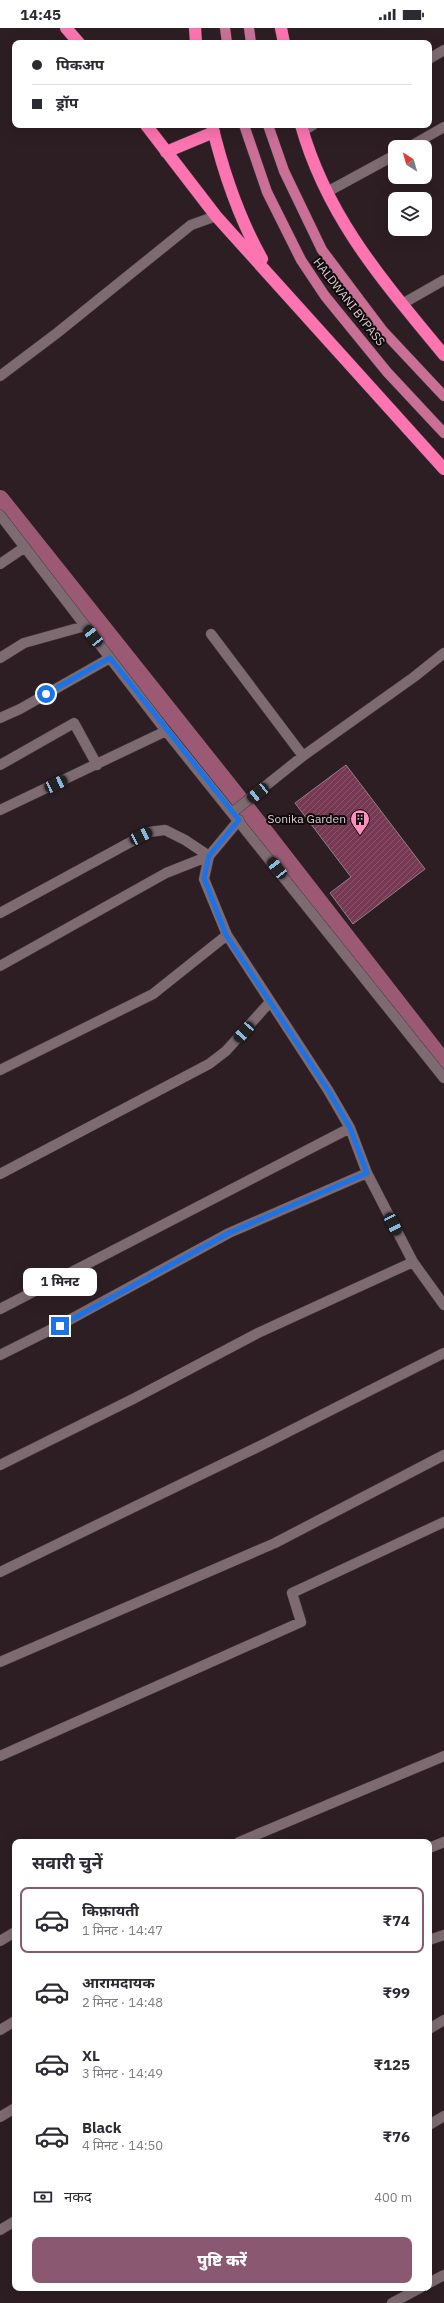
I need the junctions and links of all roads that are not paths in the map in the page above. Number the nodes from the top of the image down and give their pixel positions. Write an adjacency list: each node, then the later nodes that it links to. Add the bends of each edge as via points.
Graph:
1 (66, 28): 6 (highway)
2 (195, 28): 7 (highway)
3 (226, 28): 8 (main road)
4 (250, 28): 9 (main road)
5 (281, 28): 10 (highway)
6 (76, 40)
7 (196, 40)
8 (227, 40)
9 (251, 40)
10 (283, 40)
11 (444, 50): 12 (street)
12 (432, 56)
13 (444, 127): 19 (street)
14 (148, 128): 20 (highway)
15 (245, 128): 30 (main road, HALDWANI BYPASS, via 267,192 301,260 325,296 387,372)
16 (269, 128): 29 (main road, HALDWANI BYPASS, via 284,172 322,250 383,331)
17 (306, 128): 22 (highway, via 312,160)
18 (213, 129): 20 (highway); 24 (highway, via 218,151 246,231)
19 (421, 140)
20 (166, 152): 23 (highway)
21 (388, 159): 22 (street)
22 (327, 192): 26 (highway, via 342,222 364,256)
23 (216, 216): 24 (highway); 28 (street, via 191,225)
24 (273, 280): 31 (highway)
25 (444, 280): 26 (street)
26 (402, 304): 27 (highway)
27 (444, 355)
28 (0, 376)
29 (444, 396)
30 (444, 433)
31 (444, 469)
32 (0, 515): 33 (street)
33 (24, 548): 34 (street); 35 (street)
34 (0, 564)
35 (85, 626): 38 (street, via 24,644); 39 (street)
36 (211, 634): 42 (street)
37 (444, 653): 42 (street)
38 (0, 658)
39 (110, 658): 40 (street); 41 (street)
40 (0, 718)
41 (166, 731): 44 (street); 46 (street)
42 (303, 756): 46 (street)
43 (0, 765): 44 (street, via 74,723)
44 (97, 765): 45 (street)
45 (0, 810)
46 (240, 811): 47 (street); 53 (street)
47 (209, 856): 48 (street, via 165,830 149,832); 49 (street, via 204,878); 50 (street, via 166,872)
48 (0, 913)
49 (226, 935): 51 (street); 52 (street, via 153,994)
50 (0, 966)
51 (270, 1002): 54 (street); 56 (street, via 226,1051 209,1064)
52 (0, 1070)
53 (444, 1078)
54 (350, 1128): 55 (street); 59 (street)
55 (367, 1173): 57 (street); 61 (street, via 229,1233)
56 (0, 1174)
57 (413, 1262): 58 (street); 63 (street, via 258,1333)
58 (444, 1305)
59 (0, 1309)
60 (444, 1353): 65 (street)
61 (0, 1356)
62 (444, 1455): 66 (street, via 275,1542)
63 (0, 1465)
64 (444, 1522): 67 (street, via 292,1593 301,1622)
65 (0, 1572)
66 (0, 1662)
67 (0, 1756)
68 (444, 1756): 69 (street)
69 (246, 1839)
70 (444, 1842): 71 (street)
71 (432, 1847)
72 (12, 1934): 75 (street)
73 (444, 1935): 74 (street)
74 (432, 1939)
75 (0, 1941)
76 (444, 2020): 78 (street)
77 (12, 2023): 79 (street)
78 (432, 2027)
79 (0, 2030)
80 (12, 2110): 82 (street)
81 (444, 2116): 83 (street)
82 (0, 2117)
83 (432, 2123)
84 (12, 2222): 85 (street)
85 (0, 2230)
86 (444, 2275): 87 (street)
87 (432, 2281)
88 (414, 2291): 89 (street)
89 (392, 2303)

